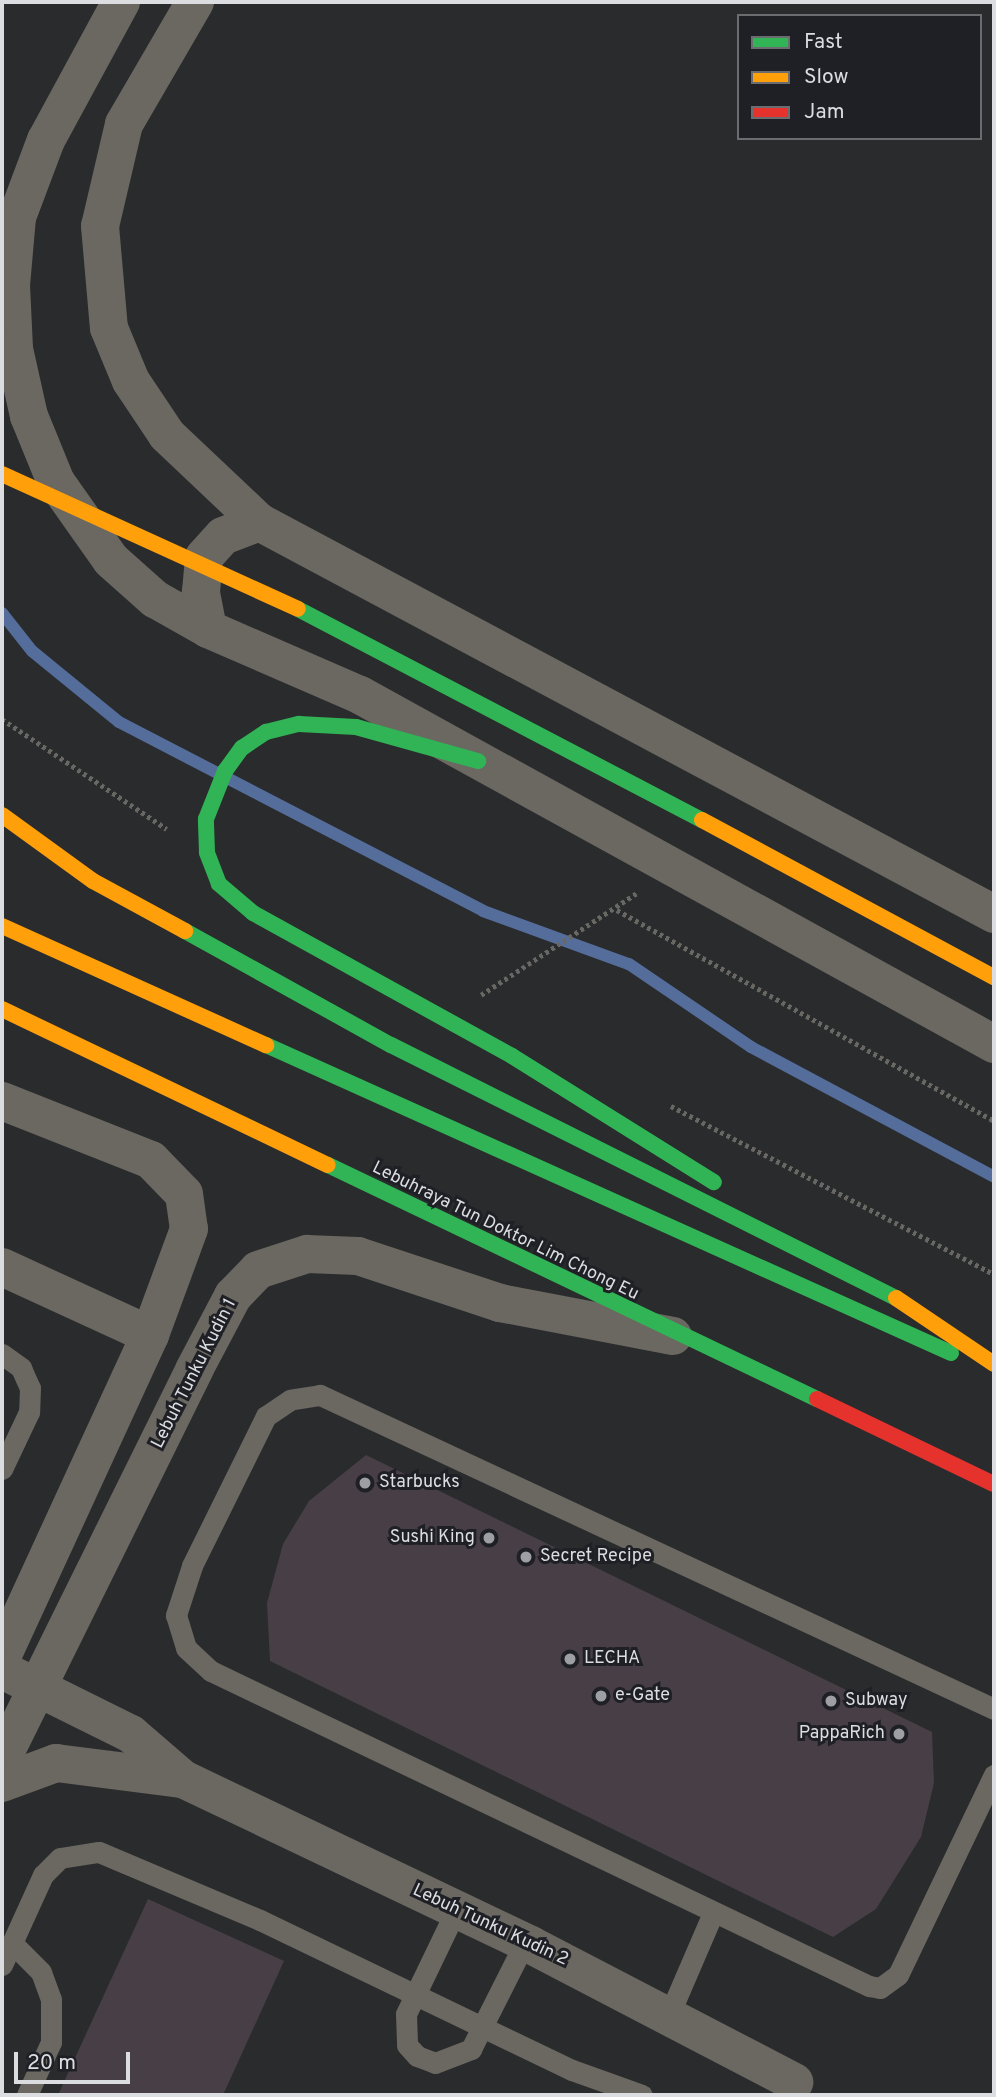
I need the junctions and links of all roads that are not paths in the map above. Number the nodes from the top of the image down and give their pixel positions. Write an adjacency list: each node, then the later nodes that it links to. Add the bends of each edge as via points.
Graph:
1 (121, 2): 3 (street)
2 (195, 2): 5 (street, via 124,124 102,214 101,278 110,328 131,381 167,435)
3 (9, 216): 6 (street, via 14,349 29,416 56,482 111,560 155,599)
4 (2, 474): 11 (highway, bridge, via 90,510 405,660)
5 (259, 522): 6 (street, via 223,536 204,557 201,592); 9 (street)
6 (208, 629): 7 (street, via 360,695)
7 (478, 761): 13 (street); 16 (highway, bridge, via 356,727 299,724 266,733 243,748 225,771 206,820 207,852 219,884 253,913 512,1056)
8 (2, 815): 16 (highway, via 93,881 391,1045)
9 (994, 914)
10 (2, 926): 21 (highway)
11 (994, 977)
12 (2, 1009): 18 (highway, Lebuhraya Tun Doktor Lim Chong Eu)
13 (994, 1044)
14 (2, 1101): 17 (street, via 151,1160 184,1194 189,1229)
15 (2, 1267): 17 (street)
16 (915, 1308): 20 (highway)
17 (150, 1335): 24 (street)
18 (678, 1337): 23 (highway, Lebuhraya Tun Doktor Lim Chong Eu); 26 (street, Lebuh Tunku Kudin 1, via 500,1303 358,1256 307,1254 258,1269 233,1296 194,1370)
19 (2, 1354): 22 (lane, via 20,1368 30,1388 29,1412)
20 (994, 1364)
21 (994, 1372)
22 (2, 1469)
23 (994, 1484)
24 (2, 1657)
25 (2, 1671): 26 (street, Lebuh Tunku Kudin 2)
26 (39, 1688): 28 (street, Lebuh Tunku Kudin 1); 30 (street, Lebuh Tunku Kudin 2, via 131,1734)
27 (994, 1709): 33 (lane, via 335,1400 290,1400 266,1416 181,1591 176,1615 192,1657)
28 (2, 1759)
29 (994, 1775): 33 (lane, via 891,1984 880,1988 856,1981)
30 (183, 1779): 31 (street, Lebuh Tunku Kudin 2, via 56,1763); 32 (street, Lebuh Tunku Kudin 2)
31 (2, 1783)
32 (456, 1910): 34 (street, Lebuh Tunku Kudin 2); 37 (lane)
33 (713, 1913): 38 (lane)
34 (526, 1942): 38 (street, Lebuh Tunku Kudin 2); 39 (lane)
35 (12, 1943): 36 (lane); 37 (lane, via 43,1875 69,1854 99,1852); 41 (lane, via 41,1972 51,1999 51,2042)
36 (2, 1965)
37 (417, 1993): 39 (lane); 39 (lane, via 404,2031 417,2056 449,2062 471,2049)
38 (669, 2015): 40 (street, Lebuh Tunku Kudin 2)
39 (484, 2026): 42 (lane, via 572,2070)
40 (794, 2082)
41 (27, 2095)
42 (642, 2095)

